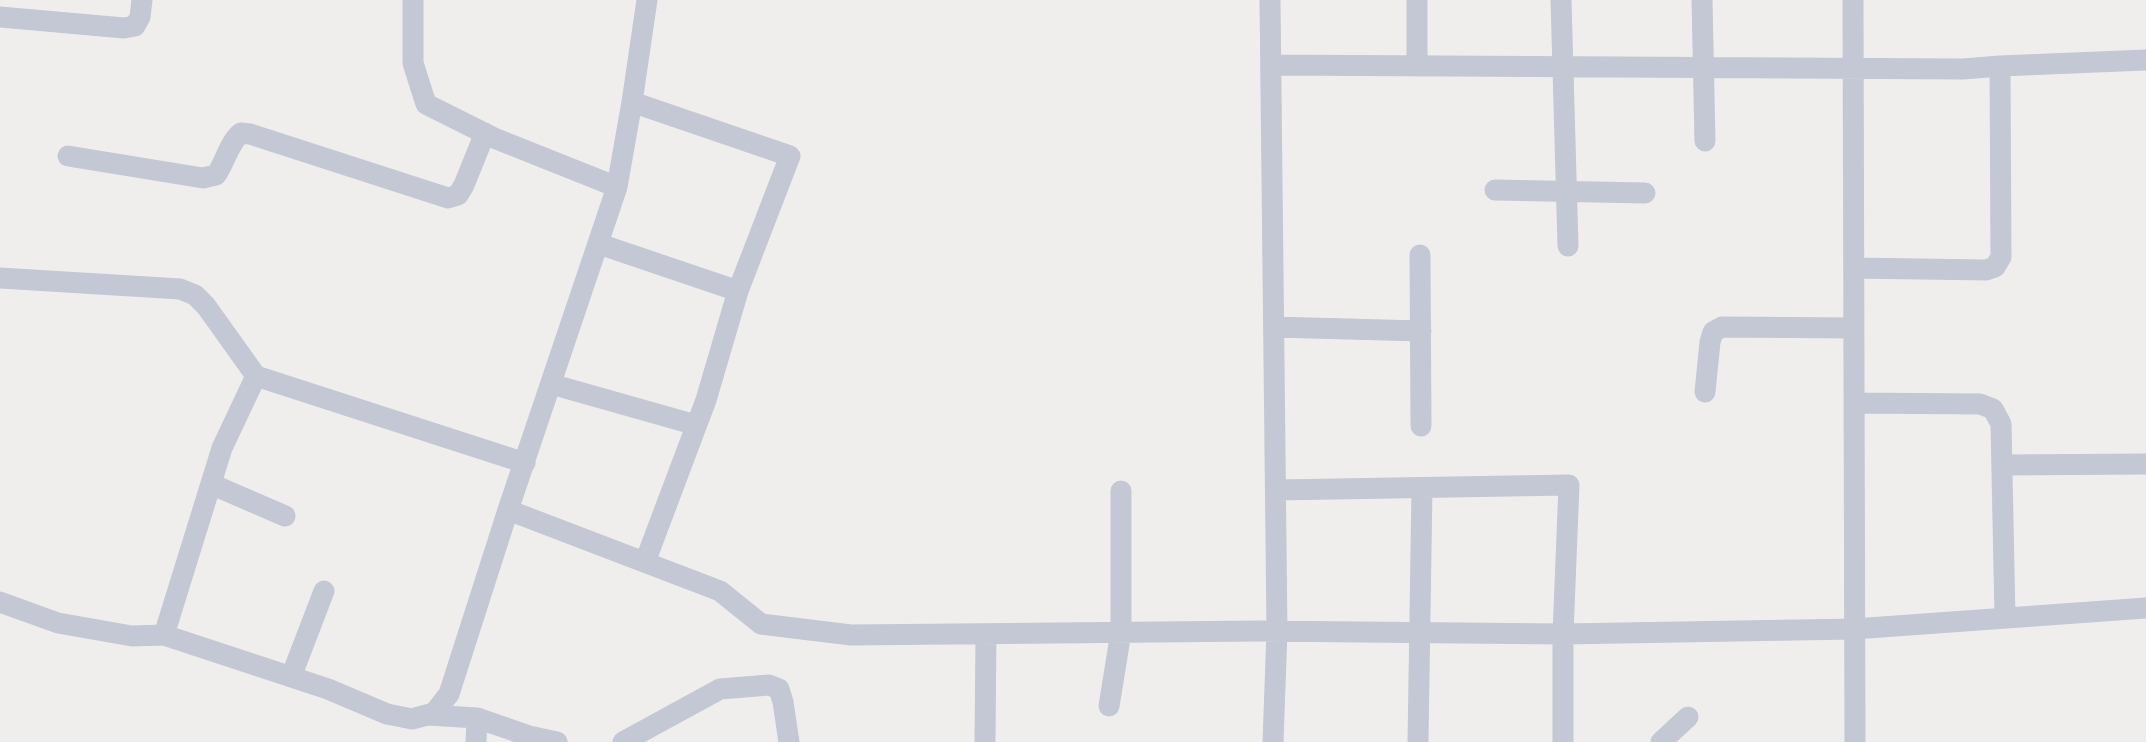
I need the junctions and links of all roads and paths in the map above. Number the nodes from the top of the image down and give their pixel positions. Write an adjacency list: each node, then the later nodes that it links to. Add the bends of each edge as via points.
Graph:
1 (142, 0): 9 (street, via 135,26 124,28)
2 (413, 0): 18 (street, via 413,63 426,104)
3 (647, 0): 17 (street)
4 (1270, 0): 11 (street)
5 (1417, 0): 12 (street)
6 (1561, 0): 14 (street)
7 (1702, 0): 15 (street)
8 (1853, 0): 16 (street)
9 (0, 17)
10 (2146, 60): 13 (street)
11 (1271, 65): 12 (street); 31 (street)
12 (1417, 66): 14 (street)
13 (2000, 66): 16 (street); 28 (street, via 2001,257 1996,267 1986,270)
14 (1562, 67): 15 (street); 23 (street)
15 (1704, 68): 16 (street); 19 (street)
16 (1854, 68): 28 (street)
17 (632, 102): 21 (street); 30 (street, via 790,156)
18 (485, 133): 20 (street, via 464,185 458,195 448,198 241,133 216,175 203,178); 21 (street)
19 (1705, 141)
20 (68, 156)
21 (618, 187): 25 (street)
22 (1495, 190): 23 (street)
23 (1566, 192): 24 (street); 26 (street)
24 (1645, 193)
25 (598, 246): 30 (street); 35 (street)
26 (1568, 246)
27 (1420, 255): 33 (street)
28 (1854, 268): 32 (street)
29 (0, 278): 34 (street, via 180,289 195,295 206,306)
30 (738, 291): 38 (street)
31 (1274, 327): 33 (street); 45 (street)
32 (1854, 328): 36 (street, via 1722,327 1713,332 1710,342); 37 (street)
33 (1420, 331): 39 (street)
34 (256, 376): 40 (street); 43 (street, via 222,448)
35 (551, 384): 38 (street); 40 (street)
36 (1705, 392)
37 (1854, 403): 42 (street, via 1980,404 1993,409 2001,424); 54 (street)
38 (696, 425): 49 (street)
39 (1421, 426)
40 (524, 463): 47 (street)
41 (2146, 464): 42 (street)
42 (2002, 465): 53 (street)
43 (211, 484): 48 (street); 60 (street)
44 (1422, 488): 45 (street); 57 (street); 59 (street, via 1569,485)
45 (1276, 490): 55 (street)
46 (1121, 491): 56 (street)
47 (508, 510): 49 (street); 63 (street, via 449,694 434,713)
48 (285, 516)
49 (645, 562): 58 (street, via 720,591 761,624 851,636)
50 (324, 591): 61 (street)
51 (0, 602): 60 (street, via 58,622 132,636)
52 (2146, 608): 53 (street)
53 (2005, 618): 54 (street)
54 (1854, 629): 59 (street); 76 (street)
55 (1277, 631): 56 (street); 57 (street); 72 (street)
56 (1121, 632): 58 (street); 62 (street)
57 (1418, 633): 59 (street); 73 (street)
58 (986, 634): 71 (street)
59 (1563, 634): 74 (street)
60 (164, 635): 61 (street)
61 (291, 677): 63 (street, via 387,714 412,719)
62 (1109, 706)
63 (428, 715): 65 (street)
64 (1688, 717): 75 (street)
65 (477, 718): 66 (street); 67 (street)
66 (530, 739): 68 (street)
67 (476, 742)
68 (557, 742)
69 (623, 742): 70 (street, via 720,689 769,685 779,689)
70 (789, 742)
71 (984, 742)
72 (1273, 742)
73 (1418, 742)
74 (1563, 742)
75 (1661, 742)
76 (1856, 742)

